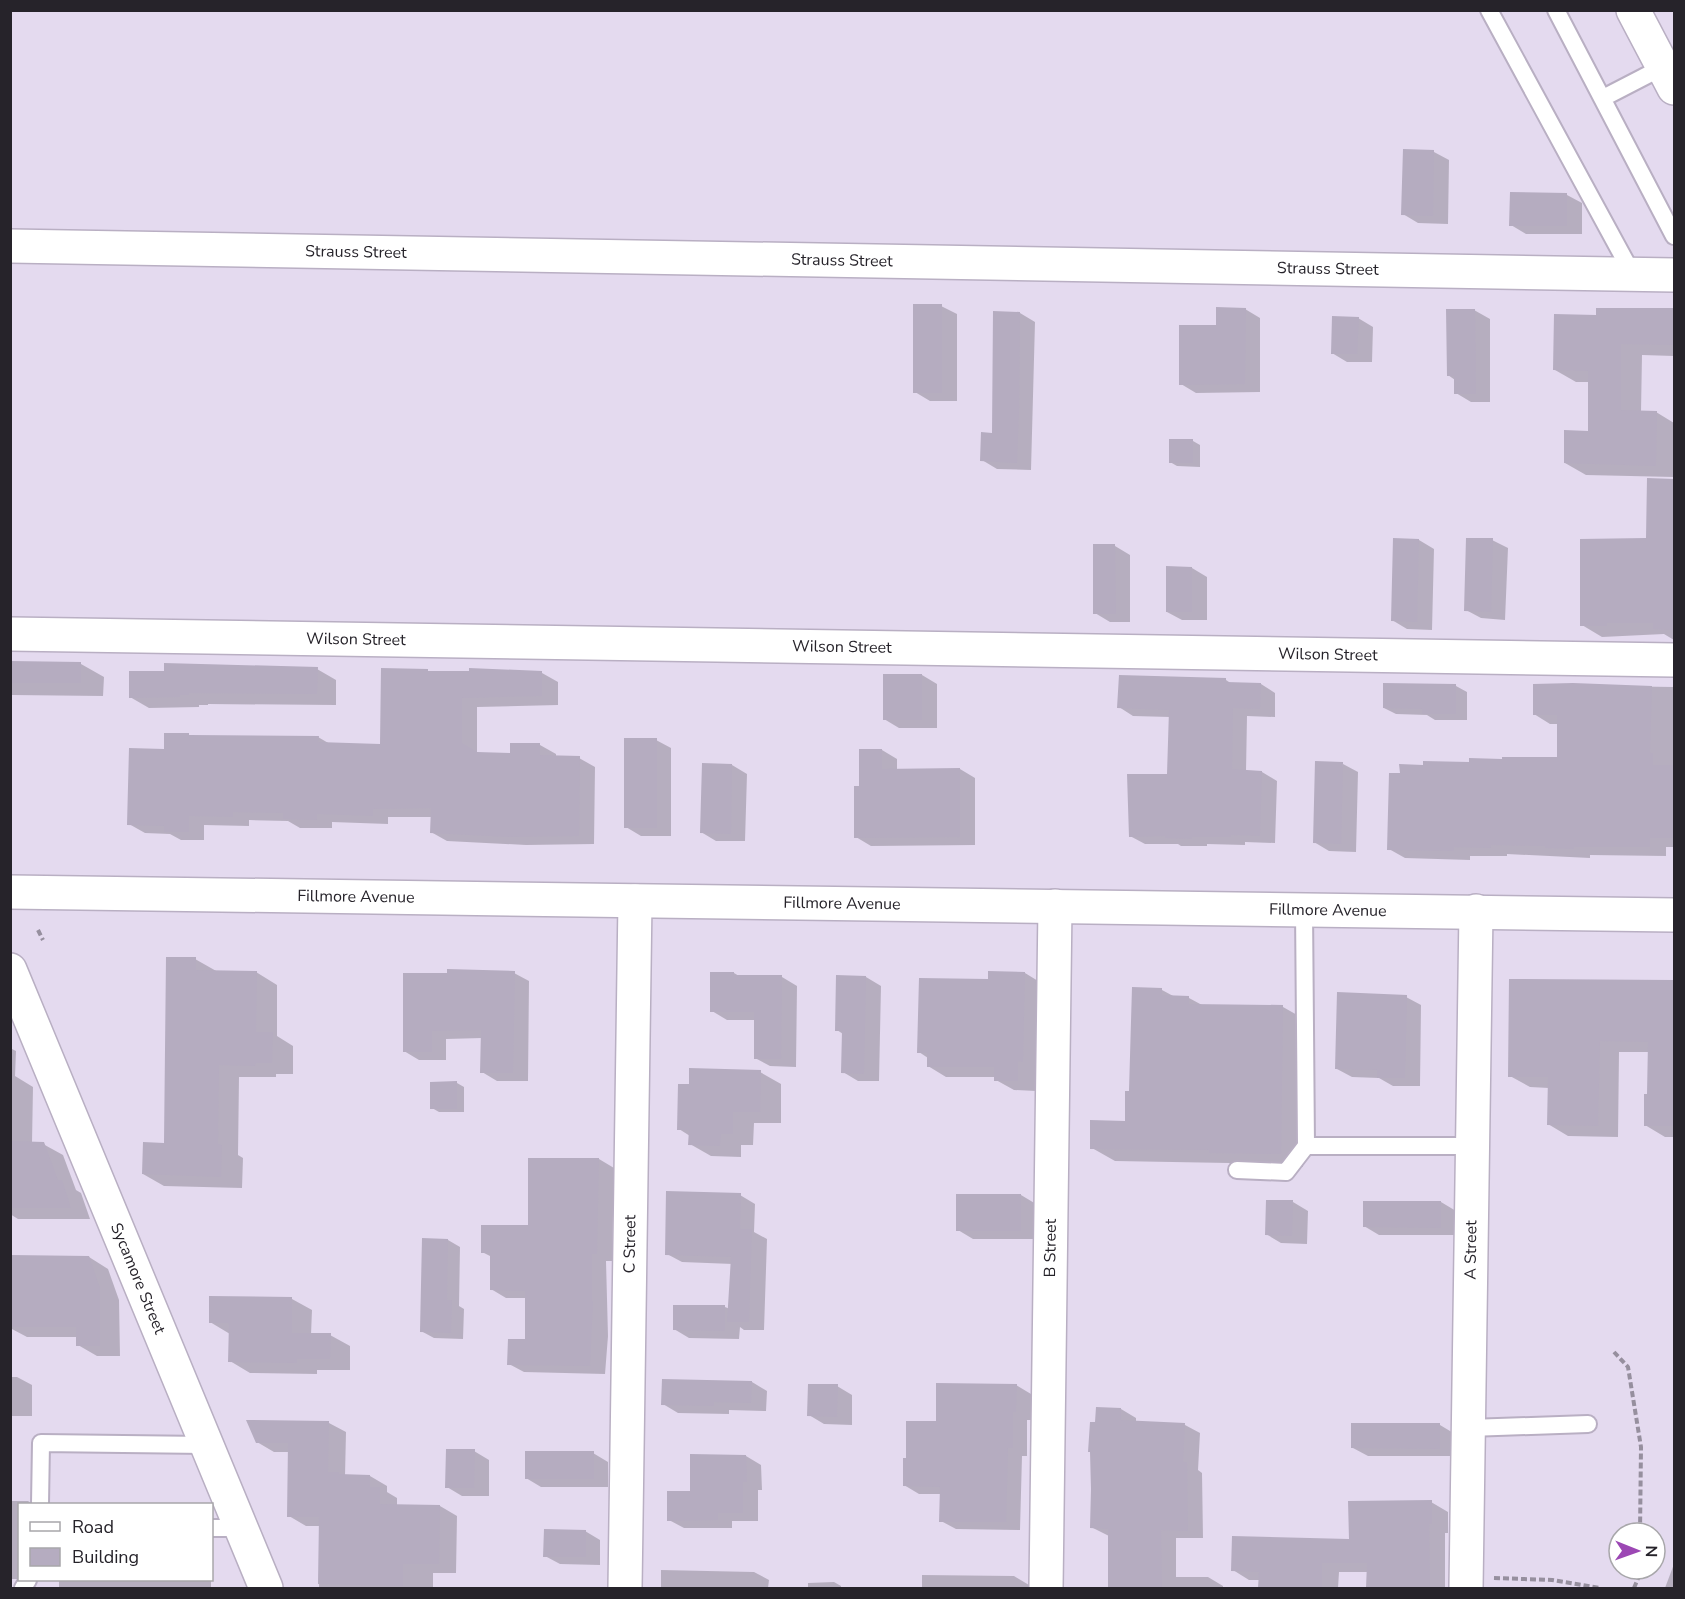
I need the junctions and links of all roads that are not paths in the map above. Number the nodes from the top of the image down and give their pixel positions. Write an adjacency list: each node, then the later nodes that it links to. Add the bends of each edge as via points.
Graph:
1 (1489, 10): 8 (lane)
2 (1557, 10): 5 (lane)
3 (1633, 10): 4 (street)
4 (1669, 78): 5 (lane)
5 (1603, 98): 6 (lane)
6 (1674, 236)
7 (10, 246): 8 (street, Strauss Street)
8 (1633, 274): 9 (street, Strauss Street)
9 (1674, 275)
10 (10, 634): 11 (street, Wilson Street)
11 (1674, 660)
12 (10, 892): 13 (street, Fillmore Avenue)
13 (635, 901): 14 (street, Fillmore Avenue); 29 (street, C Street)
14 (1055, 906): 15 (street, Fillmore Avenue); 30 (street, B Street)
15 (1304, 909): 16 (street, Fillmore Avenue); 19 (lane)
16 (1476, 911): 17 (street, Fillmore Avenue); 20 (street, A Street)
17 (1674, 915)
18 (10, 970): 24 (street, Sycamore Street)
19 (1306, 1146): 20 (lane); 21 (lane, via 1286,1172)
20 (1473, 1146): 23 (street, A Street)
21 (1237, 1170)
22 (1588, 1424): 23 (lane)
23 (1469, 1428): 27 (street, A Street)
24 (206, 1445): 25 (lane, via 41,1443); 26 (street, Sycamore Street)
25 (40, 1503)
26 (226, 1528): 28 (street, Sycamore Street)
27 (1476, 1583)
28 (266, 1588)
29 (625, 1588)
30 (1046, 1588)

